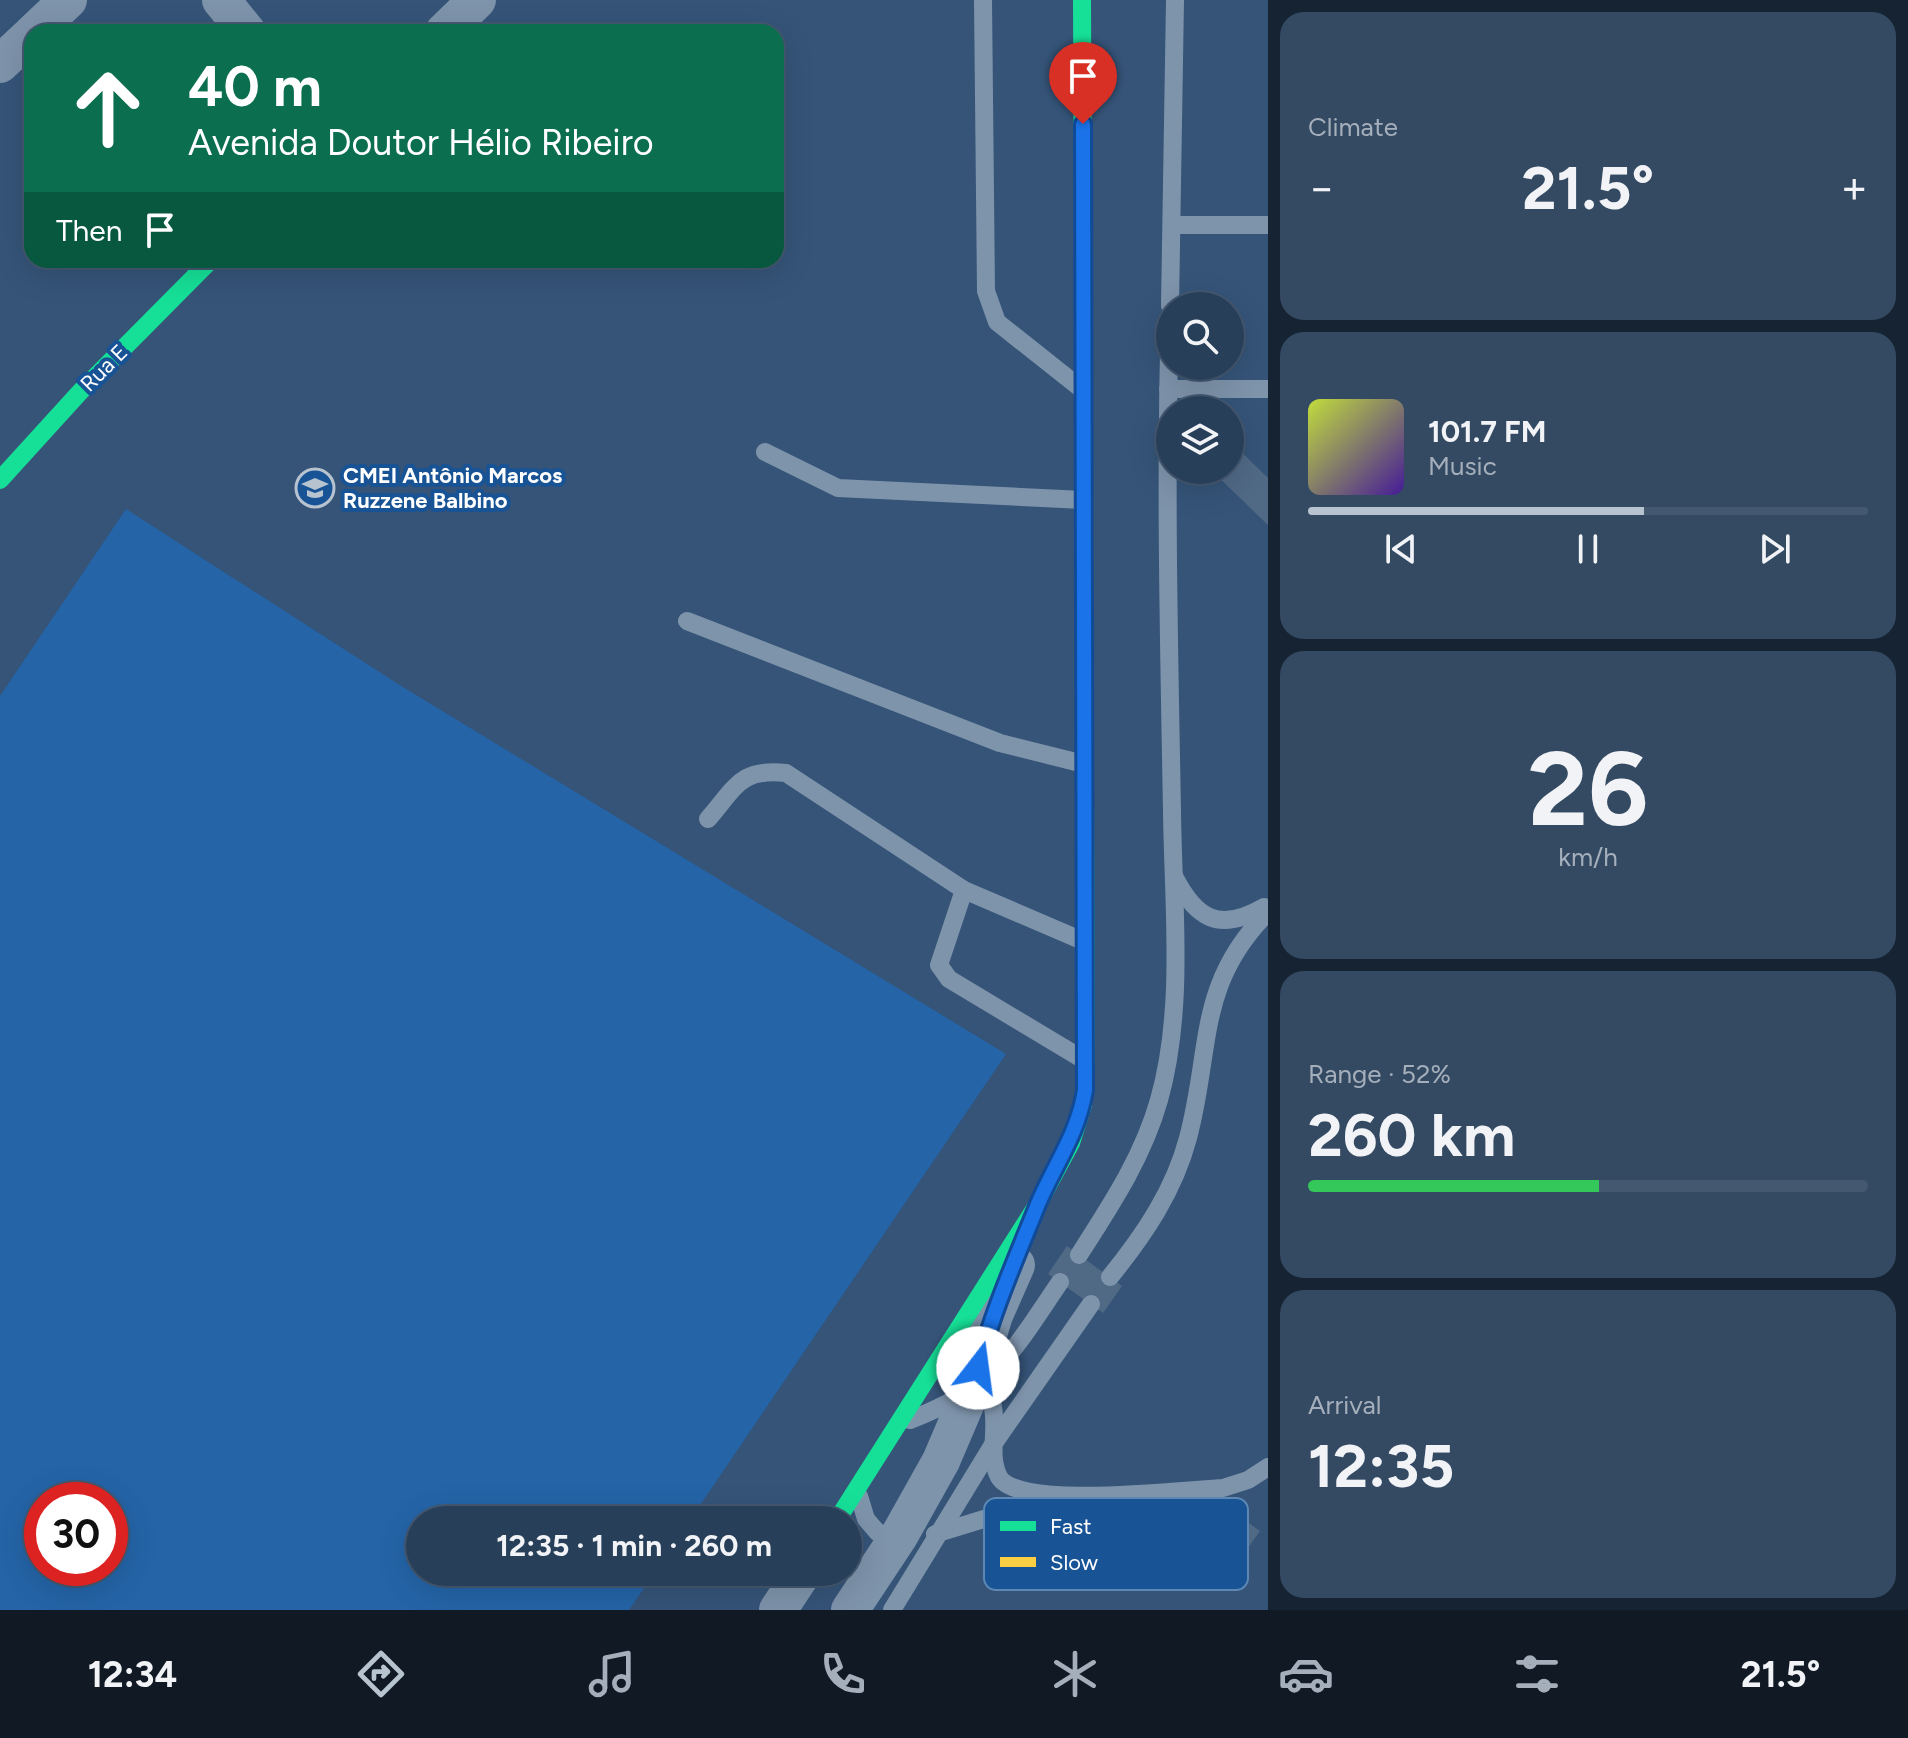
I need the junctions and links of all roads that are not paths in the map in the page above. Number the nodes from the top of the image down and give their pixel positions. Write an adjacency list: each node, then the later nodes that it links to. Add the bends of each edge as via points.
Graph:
1 (68, 0): 7 (street)
2 (221, 0): 8 (street)
3 (477, 0): 9 (street)
4 (983, 0): 17 (lane, via 986,291 997,322)
5 (1082, 0): 17 (street)
6 (1175, 0): 12 (lane)
7 (43, 24)
8 (240, 24)
9 (452, 24)
10 (24, 41): 11 (street)
11 (0, 64)
12 (1173, 225): 13 (lane); 15 (lane)
13 (1268, 225)
14 (203, 268): 21 (street, Rua E)
15 (1171, 292)
16 (1168, 380): 18 (lane)
17 (1081, 389): 22 (street)
18 (1168, 389): 19 (lane); 26 (lane)
19 (1268, 389)
20 (765, 452): 22 (lane, via 838,488)
21 (0, 480)
22 (1083, 500): 24 (street)
23 (687, 621): 24 (lane, via 1000,743)
24 (1084, 764): 30 (street)
25 (708, 819): 27 (lane, via 747,775 786,773)
26 (1173, 873): 28 (lane, via 1194,908 1213,918 1237,920); 33 (lane, via 1172,1016 1160,1096 1142,1150)
27 (964, 890): 30 (lane); 31 (lane, via 939,965 949,979)
28 (1268, 904)
29 (1268, 912): 34 (lane, via 1246,934 1217,985 1187,1141 1173,1177 1147,1231)
30 (1085, 942): 31 (street)
31 (1086, 1061): 32 (street, via 1079,1123)
32 (1039, 1202): 37 (street, via 994,1315); 38 (street)
33 (1079, 1255)
34 (1110, 1277)
35 (1060, 1282): 37 (lane, via 1011,1353)
36 (1091, 1304): 39 (lane)
37 (979, 1386): 38 (lane); 39 (lane, via 994,1413); 47 (street)
38 (899, 1424): 41 (street)
39 (994, 1443): 42 (lane, via 1004,1483); 46 (lane)
40 (1268, 1467): 42 (lane, via 1223,1488)
41 (859, 1488): 44 (street); 47 (lane, via 861,1509 871,1525 878,1533)
42 (1058, 1496): 43 (lane)
43 (1052, 1498)
44 (847, 1506)
45 (984, 1520): 46 (lane)
46 (939, 1534): 47 (lane); 51 (lane)
47 (899, 1536): 50 (street)
48 (794, 1586): 49 (street)
49 (778, 1610)
50 (850, 1610)
51 (892, 1610)

